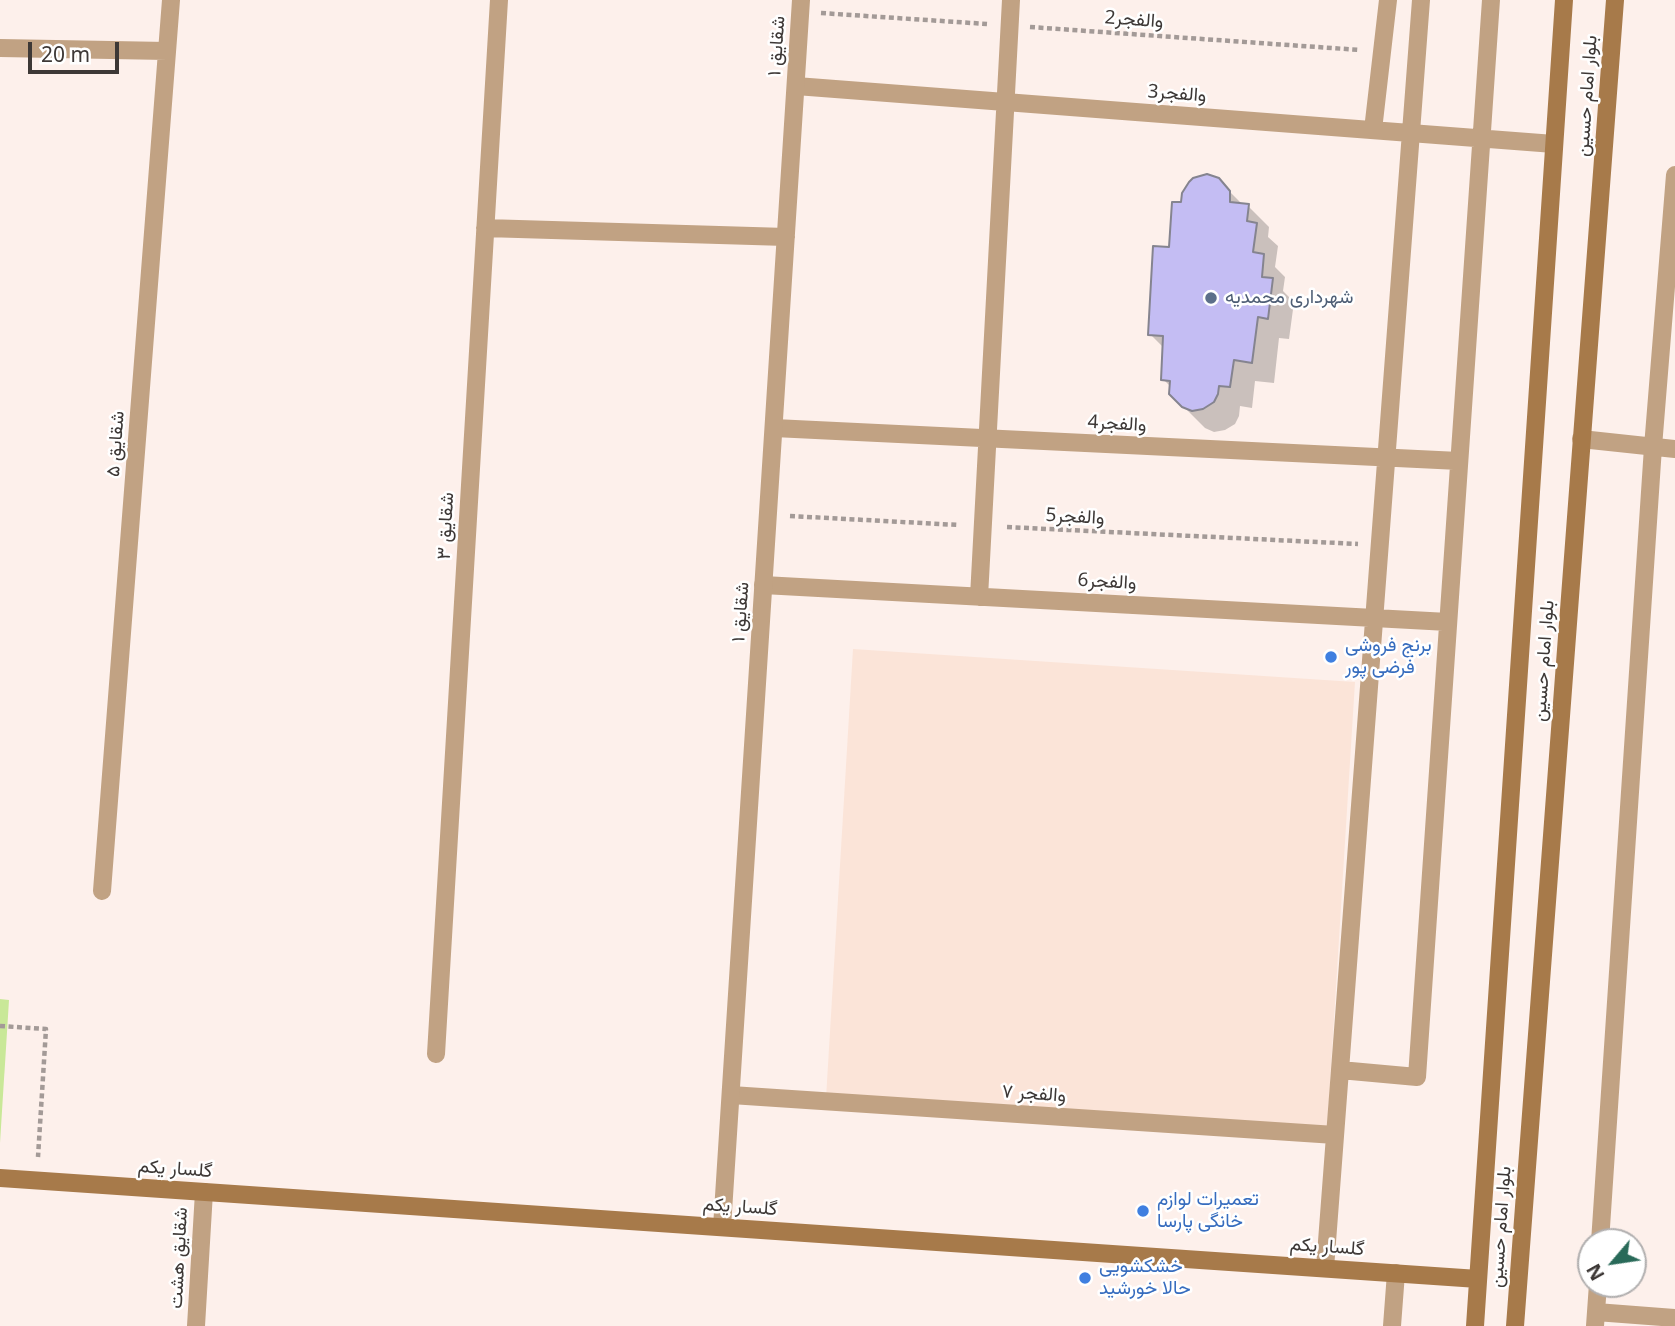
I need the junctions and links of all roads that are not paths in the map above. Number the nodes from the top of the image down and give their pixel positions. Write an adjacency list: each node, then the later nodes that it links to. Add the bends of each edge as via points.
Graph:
1 (171, 0): 11 (street, شقایق ۵)
2 (499, 0): 19 (street, شقایق ۳)
3 (1011, 0): 13 (street)
4 (1388, 0): 14 (street)
5 (1421, 0): 15 (street)
6 (1491, 0): 16 (street)
7 (1564, 0): 17 (main road, بلوار امام حسین)
8 (1615, 0): 23 (main road, بلوار امام حسین)
9 (801, 6): 12 (street, شقایق ۱)
10 (0, 48): 11 (street)
11 (167, 51): 32 (street, شقایق ۵)
12 (796, 86): 13 (street, والفجر3); 20 (street, شقایق ۱)
13 (1006, 103): 14 (street, والفجر3); 22 (street)
14 (1373, 130): 15 (street, والفجر3)
15 (1411, 133): 16 (street, والفجر3); 26 (street)
16 (1481, 139): 17 (street, والفجر3); 27 (street)
17 (1554, 144): 43 (main road, بلوار امام حسین)
18 (1675, 175): 24 (street)
19 (485, 228): 20 (street); 33 (street, شقایق ۳)
20 (786, 237): 21 (street, شقایق ۱)
21 (774, 428): 22 (street, والفجر4); 28 (street, شقایق ۱)
22 (988, 438): 26 (street, والفجر4); 29 (street)
23 (1581, 439): 24 (street); 50 (main road, بلوار امام حسین)
24 (1653, 447): 25 (street); 40 (street)
25 (1675, 449)
26 (1386, 458): 27 (street, والفجر4); 30 (street)
27 (1459, 461): 31 (street)
28 (764, 585): 29 (street, والفجر6); 35 (street, شقایق ۱)
29 (979, 597): 30 (street, والفجر6)
30 (1374, 618): 31 (street, والفجر6); 34 (street)
31 (1448, 622): 34 (street, via 1417,1077)
32 (102, 891)
33 (436, 1054)
34 (1340, 1070): 36 (street)
35 (731, 1095): 36 (street, والفجر ۷); 39 (street, شقایق ۱)
36 (1335, 1135): 41 (street)
37 (0, 1178): 38 (main road, گلسار یکم)
38 (204, 1192): 39 (main road, گلسار یکم); 47 (street, شقایق هشت)
39 (722, 1227): 41 (main road, گلسار یکم)
40 (1601, 1228)
41 (1325, 1268): 42 (main road, گلسار یکم)
42 (1396, 1273): 43 (main road, گلسار یکم); 48 (street)
43 (1478, 1279): 49 (main road, بلوار امام حسین)
44 (1597, 1298): 46 (street)
45 (1675, 1318): 46 (street)
46 (1595, 1319)
47 (196, 1326)
48 (1392, 1326)
49 (1475, 1326)
50 (1515, 1326)

